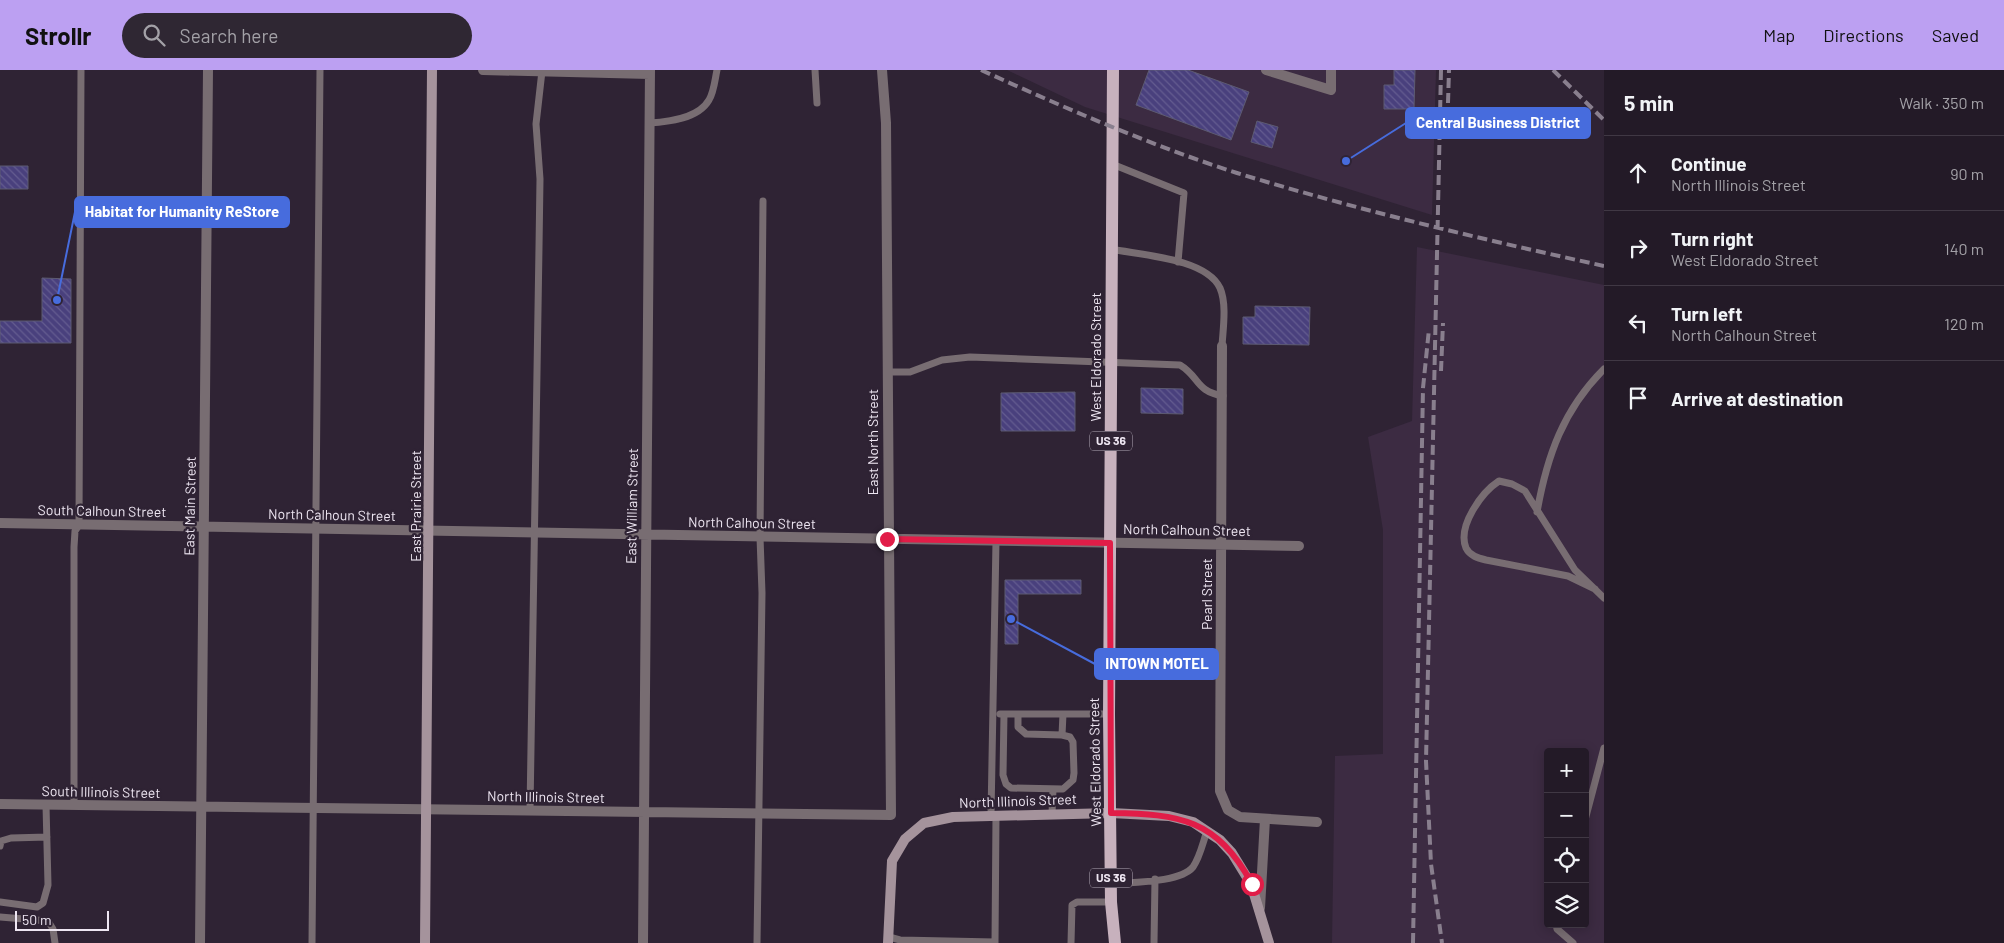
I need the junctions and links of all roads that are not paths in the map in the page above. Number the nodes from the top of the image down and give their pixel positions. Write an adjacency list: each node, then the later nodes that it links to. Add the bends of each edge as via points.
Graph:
1 (81, 70): 27 (lane)
2 (208, 70): 28 (street, East Main Street)
3 (320, 70): 29 (lane)
4 (432, 70): 30 (street, East Prairie Street)
5 (483, 70): 12 (street)
6 (717, 70): 15 (lane, via 709,101 698,110 674,121)
7 (815, 70): 14 (lane)
8 (882, 70): 23 (street, East North Street, via 886,123)
9 (1113, 70): 16 (main road, West Eldorado Street / US 36)
10 (1266, 70): 11 (street, via 1331,90)
11 (1331, 70)
12 (542, 71): 13 (street); 31 (lane, via 536,124 540,189)
13 (650, 72): 15 (street, East William Street)
14 (818, 104)
15 (649, 124): 32 (street, East William Street)
16 (1112, 164): 18 (main road, West Eldorado Street / US 36); 19 (lane, via 1184,193)
17 (763, 201): 33 (lane)
18 (1111, 249): 19 (lane); 21 (main road, West Eldorado Street / US 36)
19 (1178, 262): 20 (lane, via 1210,275 1220,289)
20 (1222, 346): 24 (street, Pearl Street)
21 (1112, 362): 23 (lane, via 970,357 942,360 910,372); 24 (lane, via 1180,365 1189,370 1202,389); 36 (main road, West Eldorado Street / US 36)
22 (1604, 369): 25 (lane, via 1564,420 1544,474)
23 (887, 372): 34 (street, East North Street)
24 (1223, 396): 37 (street, Pearl Street)
25 (1537, 512): 39 (lane, via 1575,570); 39 (lane, via 1525,491 1499,481 1480,497 1472,513 1465,534 1466,548 1473,556 1568,576)
26 (0, 523): 27 (street, South Calhoun Street)
27 (79, 524): 28 (street, South Calhoun Street); 51 (lane, via 74,547)
28 (204, 527): 29 (street, North Calhoun Street); 53 (street, East Main Street)
29 (317, 529): 30 (street, North Calhoun Street); 54 (lane)
30 (430, 531): 31 (street, North Calhoun Street); 55 (street, East Prairie Street)
31 (535, 533): 32 (street, North Calhoun Street); 56 (lane)
32 (645, 535): 33 (street, North Calhoun Street); 57 (street, East William Street)
33 (760, 536): 34 (street, North Calhoun Street); 58 (lane)
34 (887, 539): 35 (street, North Calhoun Street); 61 (street, East North Street)
35 (996, 541): 36 (street, North Calhoun Street); 41 (lane)
36 (1110, 543): 37 (street, North Calhoun Street); 45 (main road, West Eldorado Street / US 36)
37 (1221, 545): 38 (street, North Calhoun Street); 63 (street, Pearl Street, via 1220,791 1228,810 1240,817)
38 (1299, 546)
39 (1595, 589): 40 (lane)
40 (1604, 598)
41 (992, 714): 42 (lane); 62 (lane)
42 (1004, 714): 43 (lane); 48 (lane, via 1003,775 1006,784 1019,790)
43 (1018, 714): 44 (lane); 46 (lane, via 1018,727 1026,734)
44 (1063, 714): 45 (lane); 46 (lane)
45 (1109, 714): 59 (main road, West Eldorado Street / US 36)
46 (1062, 735): 48 (lane, via 1074,742 1074,773 1063,789)
47 (1604, 748): 52 (lane)
48 (1053, 789): 60 (lane)
49 (0, 804): 50 (street, South Illinois Street)
50 (46, 805): 51 (street, South Illinois Street); 66 (lane)
51 (74, 805): 53 (street, South Illinois Street)
52 (1589, 805)
53 (202, 806): 54 (street, North Illinois Street); 79 (street, East Main Street)
54 (313, 808): 55 (street, North Illinois Street); 80 (lane)
55 (428, 809): 56 (street, North Illinois Street); 81 (street, East Prairie Street)
56 (530, 810): 57 (street, North Illinois Street)
57 (643, 812): 58 (street, North Illinois Street); 82 (street, East William Street)
58 (760, 813): 61 (street, North Illinois Street); 83 (lane)
59 (1111, 813): 60 (street, North Illinois Street); 65 (street, North Illinois Street, via 1169,816 1193,822); 69 (main road, West Eldorado Street / US 36)
60 (1052, 814): 62 (street, North Illinois Street)
61 (891, 815)
62 (993, 815): 75 (street, North Illinois Street, via 934,820 915,829 906,839 897,850 890,874); 77 (lane)
63 (1265, 819): 64 (street); 72 (street)
64 (1317, 822)
65 (1207, 831): 68 (lane, via 1192,868 1178,876); 72 (street, North Illinois Street, via 1232,853 1243,868)
66 (47, 837): 67 (lane, via 11,838); 70 (lane, via 48,885 43,903 37,907)
67 (0, 846)
68 (1155, 879): 69 (lane); 86 (lane)
69 (1111, 884): 71 (main road, West Eldorado Street / US 36)
70 (0, 902)
71 (1111, 902): 84 (lane, via 1077,902 1072,905); 85 (main road, West Eldorado Street / US 36)
72 (1260, 908): 76 (street, North Illinois Street)
73 (0, 918): 78 (lane, via 48,921)
74 (1557, 928): 87 (lane)
75 (889, 941): 77 (lane)
76 (1268, 941)
77 (996, 942)
78 (55, 943)
79 (200, 943)
80 (312, 943)
81 (425, 943)
82 (643, 943)
83 (757, 943)
84 (1071, 943)
85 (1115, 943)
86 (1154, 943)
87 (1572, 943)

